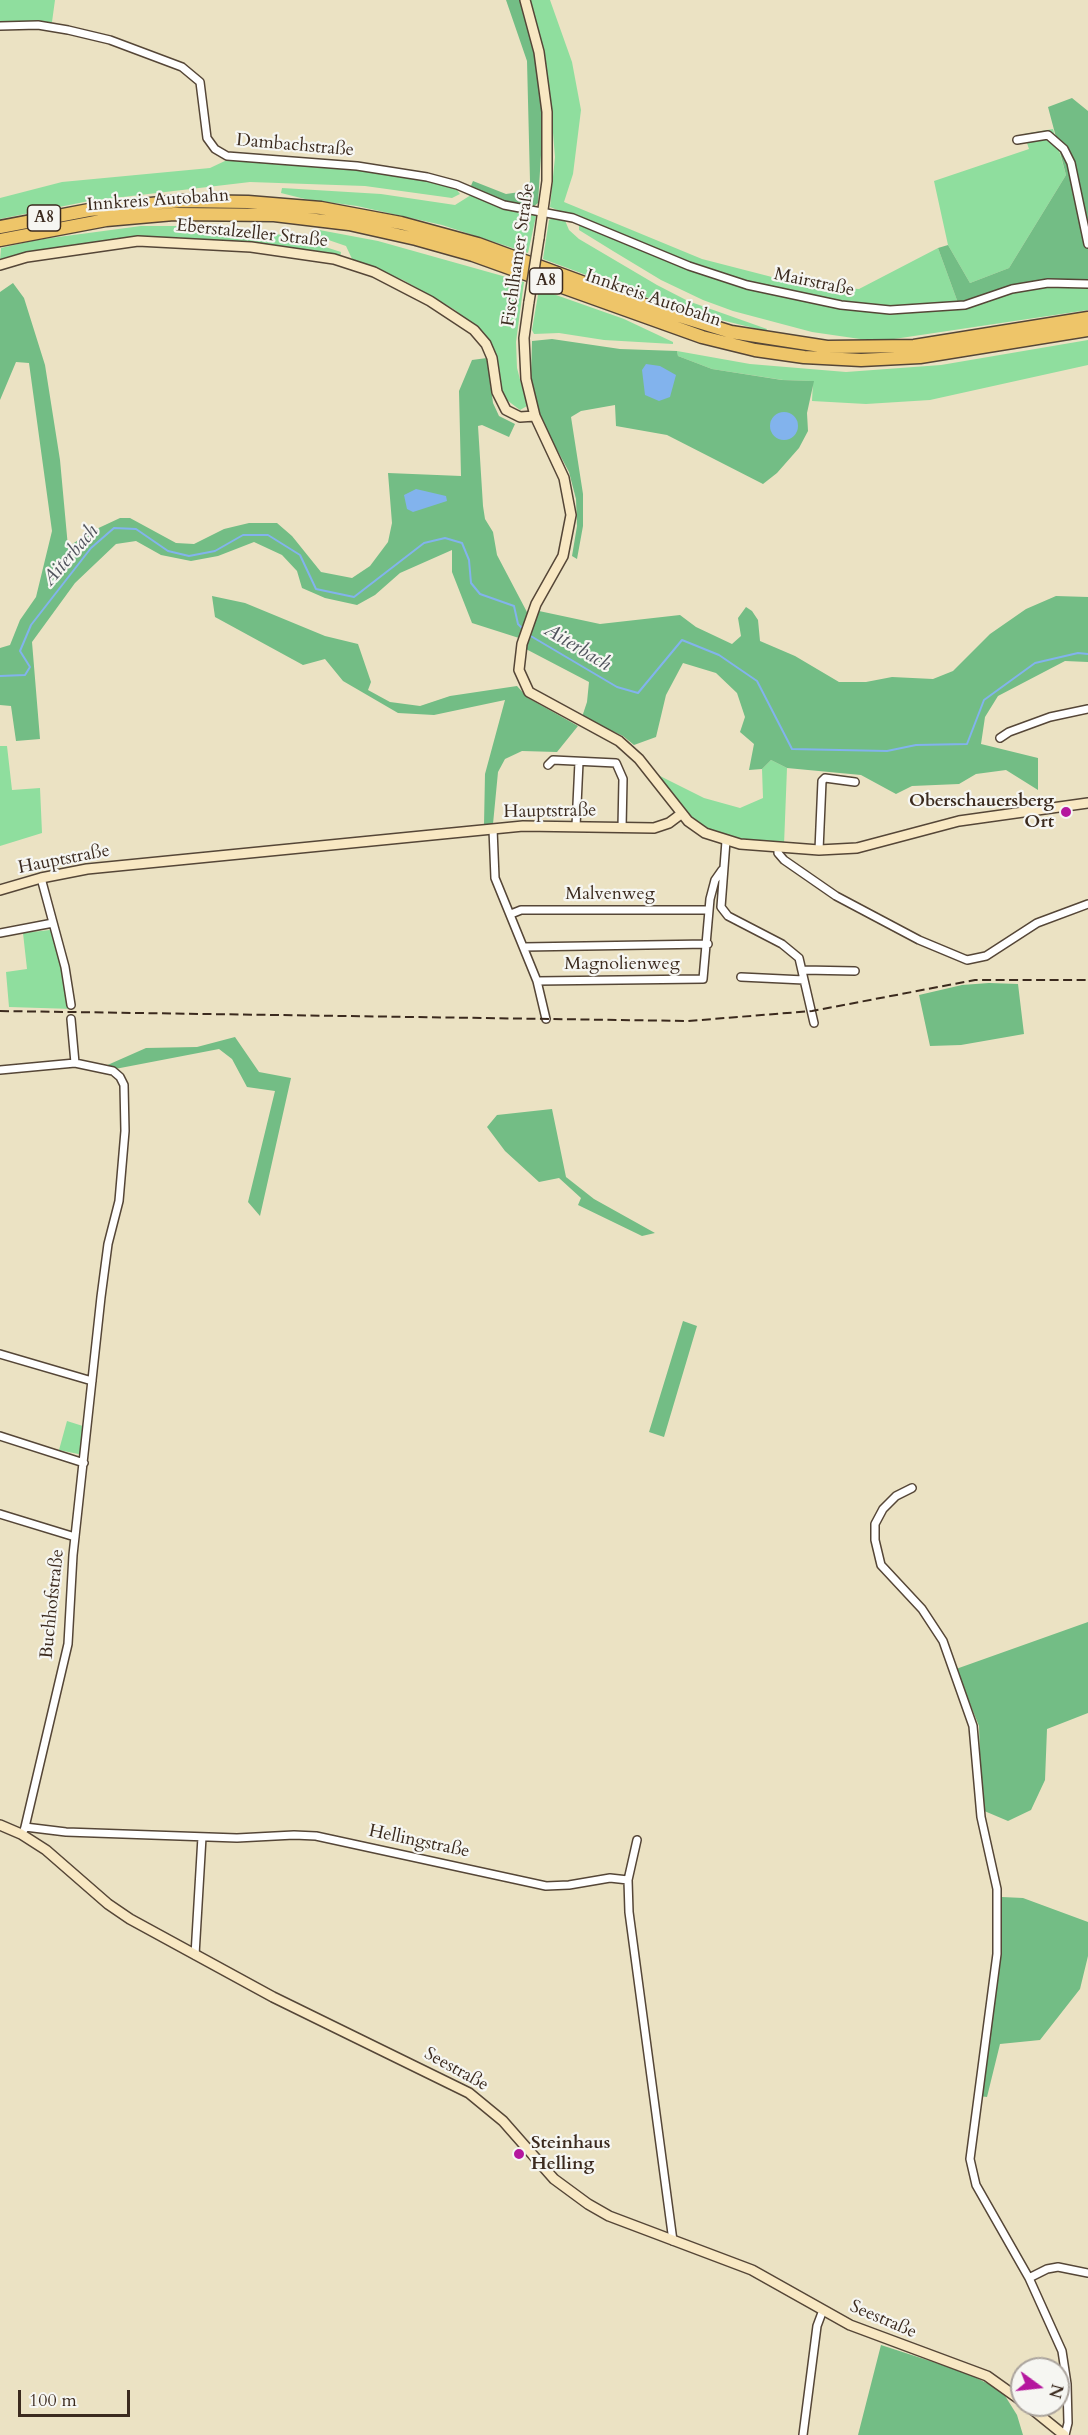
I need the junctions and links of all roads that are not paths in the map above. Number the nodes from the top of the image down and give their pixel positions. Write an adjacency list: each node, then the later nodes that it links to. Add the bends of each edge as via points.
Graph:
1 (525, 0): 4 (street, Fischlhamer Straße, via 546,94 548,153)
2 (0, 26): 4 (street, Dambachstraße, via 38,25 110,40 182,68 200,82 207,138 227,156 408,173 457,185 504,206)
3 (1017, 140): 7 (street, via 1048,135 1064,148 1071,163)
4 (543, 212): 9 (street, Mairstraße, via 573,218 689,266 747,285 871,310 965,305 1031,285); 12 (street, Fischlhamer Straße, bridge, via 524,338 524,364)
5 (0, 227): 10 (highway, Innkreis Autobahn / A8, via 89,210 181,201 321,208 401,223 478,244 647,306 731,332 826,347 914,346)
6 (0, 240): 11 (highway, Innkreis Autobahn / A8, via 77,224 174,214 257,214 349,224 473,255 702,337 813,358 920,357)
7 (1088, 244)
8 (0, 265): 12 (street, Eberstalzeller Straße, via 27,257 138,241 251,246 334,259 374,272 474,330 492,358 497,392 506,410 520,417)
9 (1088, 284)
10 (1088, 318)
11 (1088, 330)
12 (535, 416): 19 (street, Fischlhamer Straße, via 564,478 571,515 563,556 527,627 519,670 529,692 627,747)
13 (1088, 709): 14 (street, via 1050,717)
14 (1000, 738)
15 (579, 762): 16 (street, via 553,760); 20 (street); 21 (street, via 618,765 623,779)
16 (548, 765)
17 (855, 782): 25 (street, via 825,778 822,781)
18 (1088, 803): 25 (street, via 967,819 856,848)
19 (681, 814): 21 (street, Hauptstraße, via 658,827); 23 (street, via 697,828)
20 (576, 826): 21 (street, Hauptstraße); 22 (street, Hauptstraße)
21 (622, 828)
22 (493, 829): 27 (street, Hauptstraße, via 99,868); 31 (street, via 494,871)
23 (726, 841): 24 (street); 26 (street)
24 (778, 848): 25 (street); 29 (street, via 784,860 836,896 919,940 967,960 986,956 1037,923)
25 (819, 850)
26 (723, 870): 30 (street, Magnolienweg, via 712,888); 36 (street, via 724,913 790,949)
27 (41, 878): 28 (street, Hauptstraße); 32 (street)
28 (0, 890)
29 (1088, 903)
30 (709, 910): 31 (street, Malvenweg, via 521,910); 34 (street, Magnolienweg)
31 (511, 914): 35 (street)
32 (54, 923): 33 (street); 41 (street)
33 (0, 933)
34 (708, 944): 35 (street); 40 (street, Magnolienweg, via 705,975 700,980)
35 (524, 947): 40 (street)
36 (803, 970): 37 (street); 39 (street)
37 (855, 971)
38 (741, 977): 39 (street)
39 (804, 980): 44 (street)
40 (537, 981): 43 (street)
41 (71, 1005)
42 (71, 1019): 45 (street)
43 (546, 1019)
44 (814, 1023)
45 (75, 1063): 46 (street, Buchhofstraße); 48 (street, Buchhofstraße, via 117,1074 123,1081 125,1103 119,1201 106,1257)
46 (0, 1070)
47 (0, 1354): 48 (street)
48 (92, 1381): 50 (street, Buchhofstraße)
49 (0, 1436): 50 (street)
50 (84, 1463): 53 (street, Buchhofstraße)
51 (912, 1488): 62 (street, via 883,1509 875,1524 875,1540 881,1565 922,1609 943,1641 973,1726 981,1817 999,1915 998,1954 970,2159 976,2185)
52 (0, 1514): 53 (street)
53 (75, 1537): 55 (street, Buchhofstraße, via 68,1644)
54 (0, 1825): 55 (street, Seestraße)
55 (23, 1830): 56 (street, Hellingstraße); 59 (street, Seestraße, via 108,1904)
56 (202, 1837): 58 (street, Hellingstraße, via 316,1836 546,1886 610,1878); 59 (street)
57 (637, 1840): 58 (street)
58 (628, 1880): 60 (street, via 631,1931)
59 (195, 1955): 60 (street, Seestraße, via 469,2093 503,2121 538,2164 588,2204)
60 (673, 2241): 63 (street, Seestraße, via 752,2270)
61 (1088, 2273): 62 (street, via 1058,2267)
62 (1029, 2278): 67 (street, via 1062,2351 1068,2384 1068,2423)
63 (823, 2310): 64 (street, Seestraße, via 870,2335 987,2376); 66 (street, via 817,2326)
64 (1010, 2392)
65 (1042, 2417): 67 (street)
66 (802, 2435)
67 (1064, 2435)

